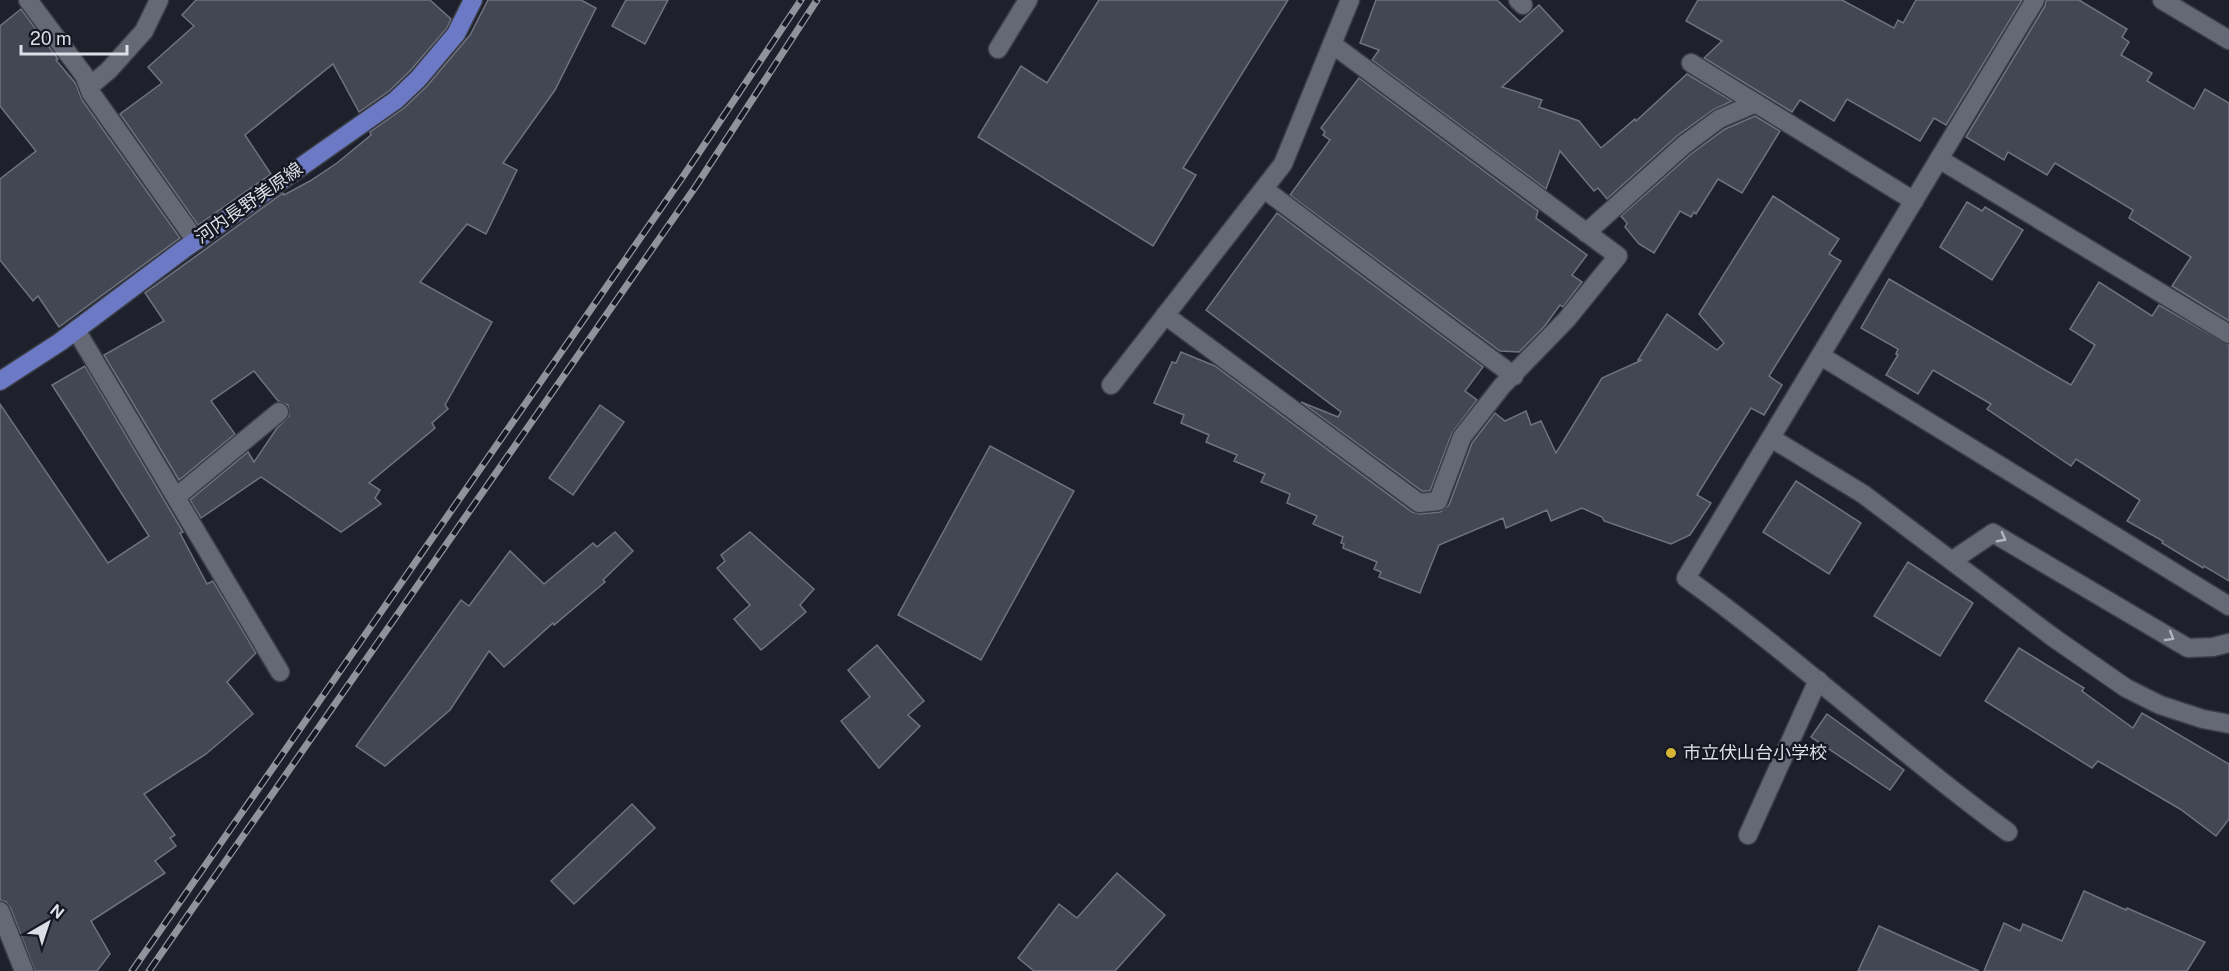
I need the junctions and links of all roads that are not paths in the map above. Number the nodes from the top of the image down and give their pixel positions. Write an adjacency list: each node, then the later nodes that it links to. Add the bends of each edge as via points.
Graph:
1 (28, 0): 12 (street, via 84,75)
2 (159, 0): 12 (street, via 144,31)
3 (473, 0): 18 (main road, 河内長野美原線, via 456,34 396,100)
4 (1028, 0): 10 (street)
5 (1350, 0): 9 (street)
6 (2035, 0): 14 (street)
7 (2162, 0): 8 (street)
8 (2229, 40)
9 (1332, 44): 15 (street, via 1283,164); 17 (street)
10 (998, 49)
11 (1691, 63): 13 (street)
12 (88, 87): 18 (street)
13 (1756, 103): 16 (street); 17 (street, via 1719,119 1684,145)
14 (1939, 159): 16 (street); 21 (street)
15 (1264, 189): 19 (street); 23 (street)
16 (1914, 201): 22 (street)
17 (1586, 233): 23 (street, via 1618,256)
18 (196, 241): 20 (main road, 河内長野美原線)
19 (1166, 315): 23 (street, via 1419,503 1438,501 1462,437); 25 (street)
20 (76, 330): 24 (main road, 河内長野美原線); 28 (street)
21 (2229, 334)
22 (1821, 356): 27 (street); 30 (street)
23 (1514, 376)
24 (0, 381)
25 (1111, 385)
26 (279, 412): 28 (street)
27 (1771, 438): 29 (street, via 1863,494); 33 (street, via 1686,578)
28 (176, 497): 32 (street)
29 (1953, 560): 31 (street, one-way to 31, via 1993,533 2188,648); 34 (street, via 2126,688 2160,705)
30 (2229, 606)
31 (2229, 643)
32 (280, 672)
33 (1818, 680): 35 (street); 36 (street)
34 (2229, 724)
35 (2008, 832)
36 (1748, 835)
37 (0, 911): 38 (street)
38 (24, 971)

